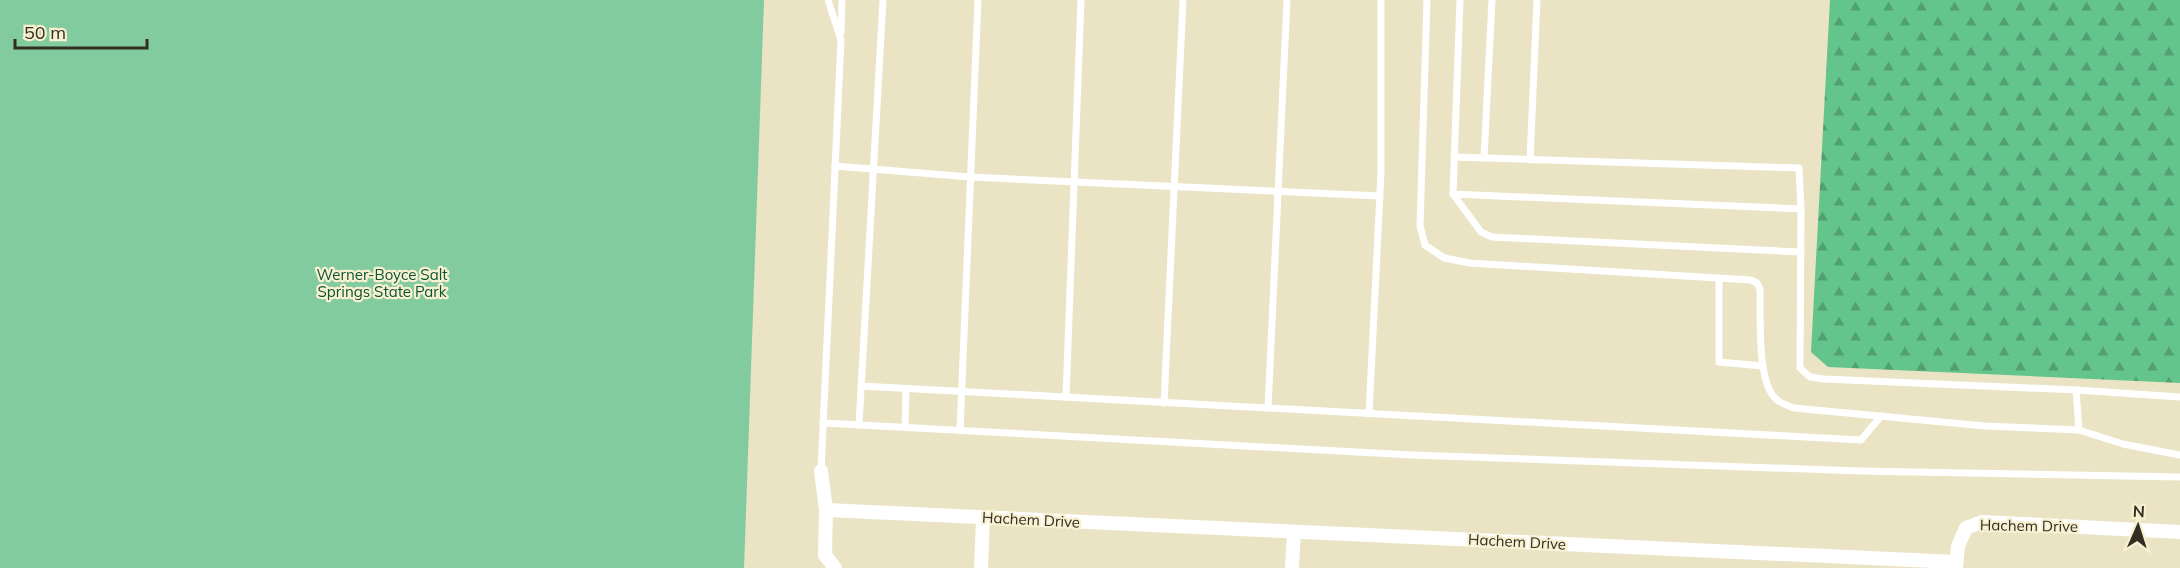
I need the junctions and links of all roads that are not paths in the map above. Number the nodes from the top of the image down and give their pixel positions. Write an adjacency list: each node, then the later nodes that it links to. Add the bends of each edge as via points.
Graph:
1 (828, 0): 13 (lane)
2 (842, 0): 13 (lane)
3 (883, 0): 18 (lane)
4 (978, 0): 19 (lane)
5 (1081, 0): 20 (lane)
6 (1183, 0): 21 (lane)
7 (1287, 0): 22 (lane)
8 (1381, 0): 24 (lane)
9 (1427, 0): 27 (lane, via 1420,226 1425,245 1444,258 1470,263)
10 (1460, 0): 14 (lane)
11 (1492, 0): 15 (lane)
12 (1537, 0): 16 (lane)
13 (841, 40): 17 (lane)
14 (1454, 157): 15 (lane); 23 (lane)
15 (1484, 158): 16 (lane)
16 (1530, 160): 25 (lane, via 1799,168)
17 (835, 166): 18 (lane); 39 (lane)
18 (874, 170): 19 (lane); 29 (lane)
19 (970, 177): 20 (lane); 32 (lane)
20 (1075, 182): 21 (lane); 33 (lane)
21 (1174, 186): 22 (lane); 35 (lane)
22 (1278, 191): 24 (lane); 36 (lane)
23 (1453, 194): 25 (lane); 26 (lane, via 1481,232 1492,237)
24 (1380, 196): 37 (lane)
25 (1801, 209): 26 (lane)
26 (1801, 252): 31 (lane, via 1800,368 1810,377)
27 (1719, 278): 28 (lane, via 1757,283); 28 (lane, via 1719,362)
28 (1763, 366): 38 (lane, via 1767,386 1776,400 1794,408)
29 (861, 386): 30 (lane); 40 (lane)
30 (906, 389): 32 (lane); 41 (lane)
31 (2076, 390): 34 (lane); 43 (lane)
32 (961, 392): 33 (lane); 42 (lane)
33 (1066, 397): 35 (lane)
34 (2180, 397)
35 (1164, 402): 36 (lane)
36 (1268, 408): 37 (lane)
37 (1369, 414): 38 (lane, via 1861,440)
38 (1881, 416): 43 (lane)
39 (823, 423): 40 (lane); 45 (lane)
40 (859, 425): 41 (lane)
41 (905, 427): 42 (lane)
42 (960, 430): 46 (lane, via 1424,456)
43 (2079, 430): 44 (lane, via 2122,444)
44 (2180, 455)
45 (821, 471): 47 (street)
46 (2180, 477)
47 (826, 510): 48 (street, Hachem Drive); 54 (street, via 825,555)
48 (983, 518): 49 (street, Hachem Drive); 55 (street)
49 (1294, 532): 51 (street, Hachem Drive); 56 (street)
50 (2180, 532): 53 (street, Hachem Drive, via 1982,522 1966,528 1958,546)
51 (1758, 553): 52 (street, Hachem Drive); 57 (street)
52 (1855, 563): 53 (street, Hachem Drive)
53 (1956, 565)
54 (835, 568)
55 (981, 568)
56 (1292, 568)
57 (1758, 568)

